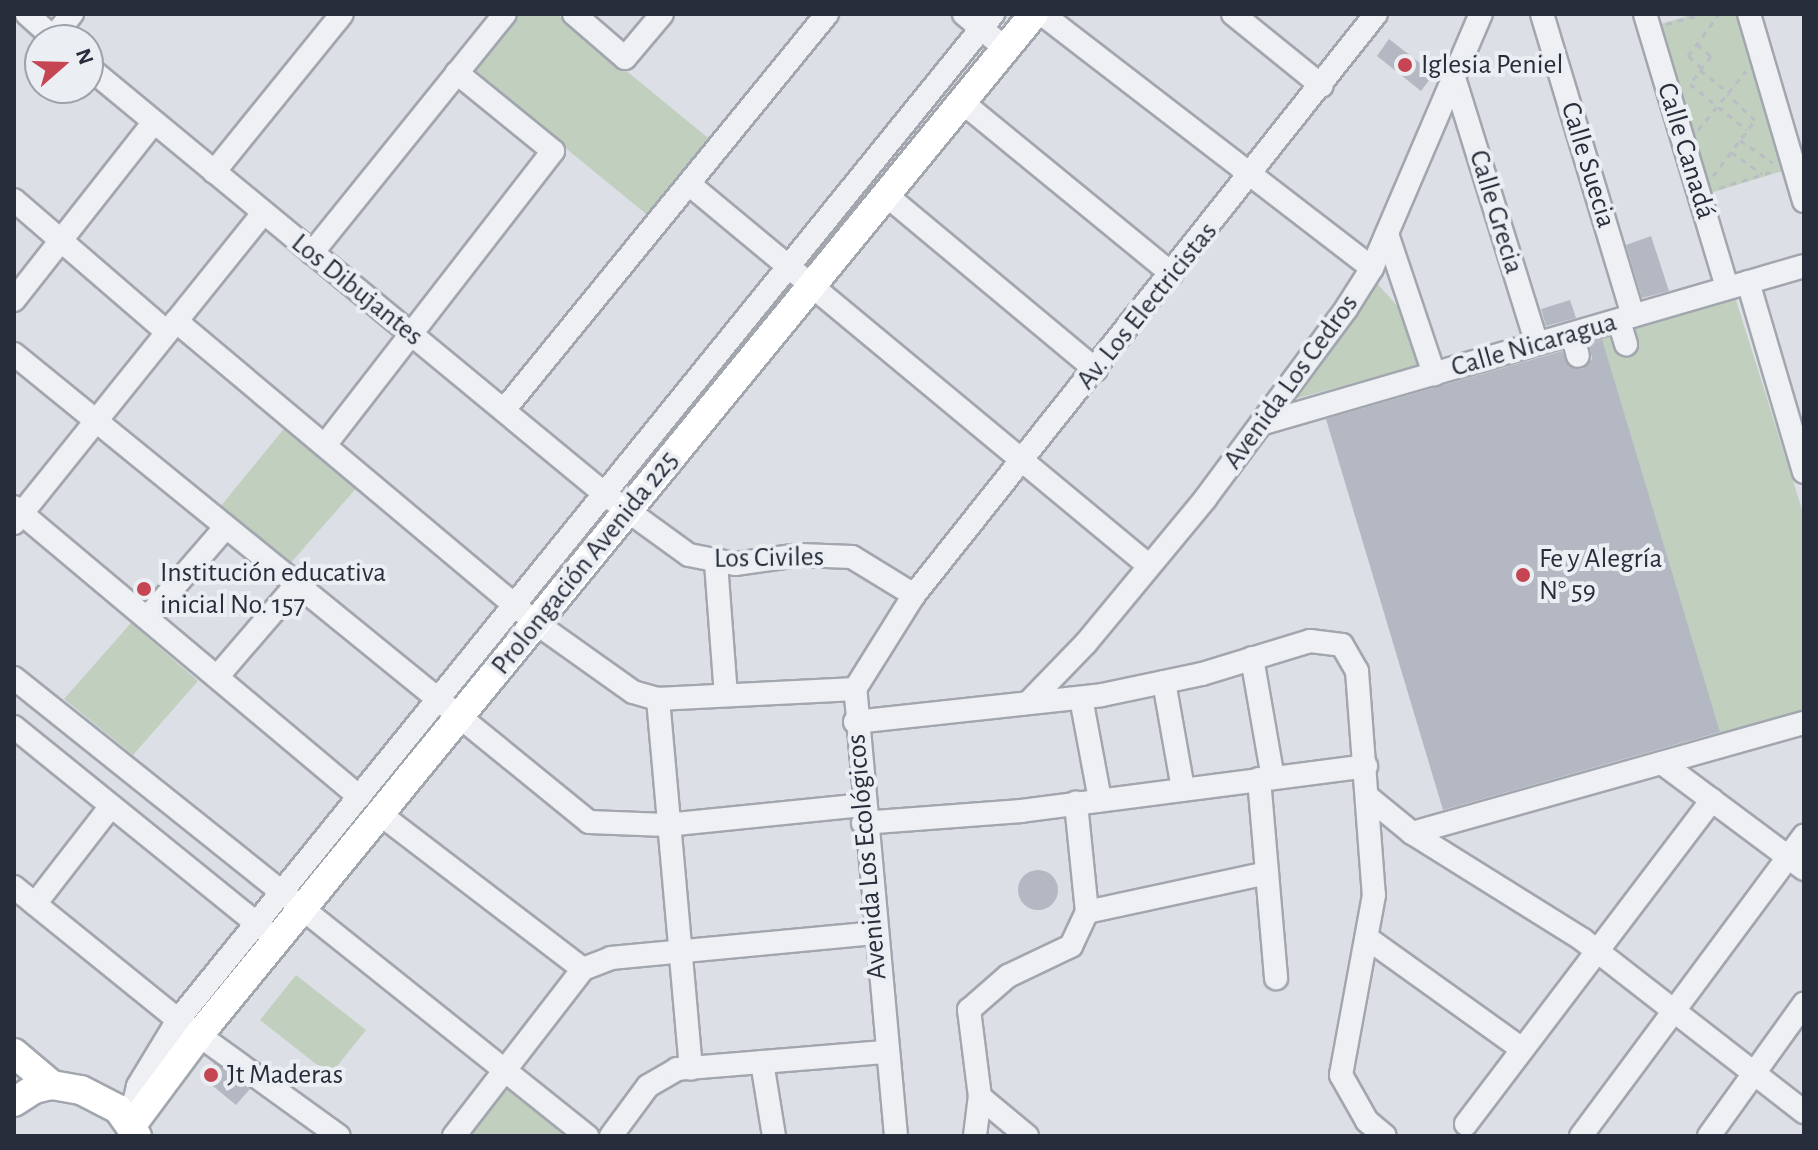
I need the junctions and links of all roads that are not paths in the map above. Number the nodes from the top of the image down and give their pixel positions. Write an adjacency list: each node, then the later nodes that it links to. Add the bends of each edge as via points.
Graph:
1 (342, 14): 23 (street)
2 (505, 14): 17 (street)
3 (574, 14): 4 (street, via 625,58)
4 (662, 14)
5 (827, 14): 25 (street)
6 (964, 14): 15 (street)
7 (1034, 14): 16 (main road, Prolongación Avenida 225)
8 (1042, 14): 24 (street)
9 (1233, 14): 20 (street)
10 (1481, 14): 19 (street, Avenida Los Cedros)
11 (1542, 14): 41 (street, Calle Suecia)
12 (1749, 14): 28 (street)
13 (1377, 16): 20 (street, Av. Los Electricistas)
14 (1651, 20): 37 (street, Calle Canadá)
15 (988, 21): 16 (street); 33 (street, Prolongación Avenida 225)
16 (1006, 49): 21 (main road, Prolongación Avenida 225)
17 (457, 73): 32 (street); 42 (street, via 553,151)
18 (104, 80): 22 (street, Los Dibujantes)
19 (1455, 81): 30 (street, Avenida Los Cedros); 43 (street, Calle Grecia)
20 (1322, 86): 24 (street, Av. Los Electricistas)
21 (962, 102): 26 (main road, Prolongación Avenida 225); 36 (street)
22 (154, 122): 23 (street, Los Dibujantes); 31 (street)
23 (214, 172): 29 (street, Los Dibujantes)
24 (1250, 178): 35 (street); 36 (street, Av. Los Electricistas)
25 (689, 184): 33 (street); 47 (street)
26 (886, 195): 38 (main road, Prolongación Avenida 225); 45 (street)
27 (14, 200): 31 (street)
28 (1804, 201)
29 (263, 213): 32 (street, Los Dibujantes); 40 (street)
30 (1387, 234): 35 (street, Avenida Los Cedros); 46 (street)
31 (60, 241): 39 (street); 40 (street)
32 (312, 253): 42 (street, Los Dibujantes)
33 (787, 266): 38 (street); 53 (street, Prolongación Avenida 225)
34 (1804, 266): 37 (street, Calle Nicaragua)
35 (1372, 268): 49 (street, Avenida Los Cedros)
36 (1172, 274): 45 (street, Av. Los Electricistas)
37 (1737, 285): 41 (street, Calle Nicaragua); 52 (street, Calle Canadá)
38 (811, 286): 51 (street); 53 (main road, Prolongación Avenida 225)
39 (14, 300)
40 (172, 326): 48 (street); 50 (street)
41 (1627, 330): 43 (street, Calle Nicaragua)
42 (409, 333): 47 (street, Los Dibujantes); 50 (street, via 396,359)
43 (1537, 344): 46 (street, Calle Nicaragua)
44 (14, 354): 48 (street)
45 (1096, 370): 51 (street, Av. Los Electricistas)
46 (1434, 374): 49 (street, Calle Nicaragua)
47 (504, 410): 53 (street, Los Dibujantes)
48 (95, 422): 54 (street); 55 (street)
49 (1264, 423): 57 (street, Avenida Los Cedros)
50 (325, 445): 60 (street)
51 (1021, 464): 57 (street); 59 (street, Av. Los Electricistas)
52 (1804, 472)
53 (617, 503): 56 (street, Los Civiles, via 689,555); 60 (street, Prolongación Avenida 225); 62 (main road, Prolongación Avenida 225)
54 (16, 514): 61 (street)
55 (225, 528): 58 (street); 61 (street)
56 (716, 563): 59 (street, Los Civiles, via 800,555 852,557); 68 (street)
57 (1148, 565): 71 (street, Avenida Los Cedros, via 1086,643)
58 (296, 585): 64 (street); 72 (street)
59 (914, 595): 67 (street)
60 (514, 603): 62 (street); 72 (street, Prolongación Avenida 225)
61 (147, 618): 64 (street)
62 (536, 623): 70 (street, via 633,692); 72 (main road, Prolongación Avenida 225)
63 (1252, 658): 66 (street); 77 (street, via 1310,641 1342,645 1357,671); 78 (street)
64 (217, 677): 84 (street)
65 (14, 678): 93 (street)
66 (1164, 682): 69 (street); 79 (street)
67 (855, 689): 68 (street); 73 (street, Avenida Los Ecológicos)
68 (726, 695): 70 (street)
69 (1081, 698): 71 (street); 81 (street)
70 (658, 699): 87 (street)
71 (1028, 703): 73 (street)
72 (449, 708): 84 (main road, Prolongación Avenida 225); 87 (street, via 589,822)
73 (855, 722): 86 (street, Avenida Los Ecológicos)
74 (1804, 723): 76 (street)
75 (14, 727): 85 (street)
76 (1662, 763): 82 (street); 88 (street)
77 (1366, 766): 78 (street); 80 (street)
78 (1266, 779): 79 (street); 91 (street)
79 (1183, 789): 81 (street)
80 (1368, 797): 88 (street); 98 (street, via 1374,895)
81 (1100, 800): 83 (street)
82 (1712, 800): 90 (street); 100 (street)
83 (1076, 803): 86 (street); 95 (street)
84 (369, 805): 93 (main road, Prolongación Avenida 225); 101 (street)
85 (111, 806): 94 (street); 96 (street)
86 (863, 814): 87 (street); 97 (street, Avenida Los Ecológicos)
87 (666, 825): 99 (street)
88 (1412, 833): 100 (street)
89 (1804, 836): 90 (street)
90 (1796, 863): 104 (street)
91 (1267, 873): 95 (street); 102 (street)
92 (14, 887): 94 (street)
93 (291, 902): 96 (main road, Prolongación Avenida 225); 111 (street)
94 (35, 904): 105 (street)
95 (1087, 912): 114 (street, via 1071,946 1008,976 969,1010)
96 (267, 931): 105 (main road, Prolongación Avenida 225)
97 (874, 933): 99 (street); 107 (street, Avenida Los Ecológicos)
98 (1367, 938): 106 (street); 127 (street, via 1341,1075 1367,1121)
99 (681, 951): 101 (street, via 611,958); 110 (street)
100 (1596, 951): 104 (street); 106 (street)
101 (583, 969): 111 (street)
102 (1276, 978)
103 (1804, 1004): 112 (street)
104 (1675, 1010): 112 (street); 128 (street)
105 (188, 1028): 118 (main road, Prolongación Avenida 225); 119 (street)
106 (1522, 1049): 117 (street)
107 (885, 1052): 109 (street); 124 (street, Avenida Los Ecológicos)
108 (14, 1053): 113 (main road)
109 (762, 1062): 110 (street); 123 (street)
110 (691, 1069): 122 (street, via 677,1069 648,1086)
111 (503, 1070): 120 (street); 121 (street)
112 (1753, 1071): 116 (street); 129 (street)
113 (52, 1085): 115 (main road); 118 (main road, via 107,1101)
114 (980, 1097): 125 (street); 126 (street)
115 (14, 1102)
116 (1804, 1112)
117 (1466, 1124)
118 (136, 1125)
119 (339, 1136)
120 (454, 1136)
121 (587, 1136)
122 (611, 1136)
123 (774, 1136)
124 (896, 1136)
125 (975, 1136)
126 (1027, 1136)
127 (1385, 1136)
128 (1581, 1136)
129 (1709, 1136)

